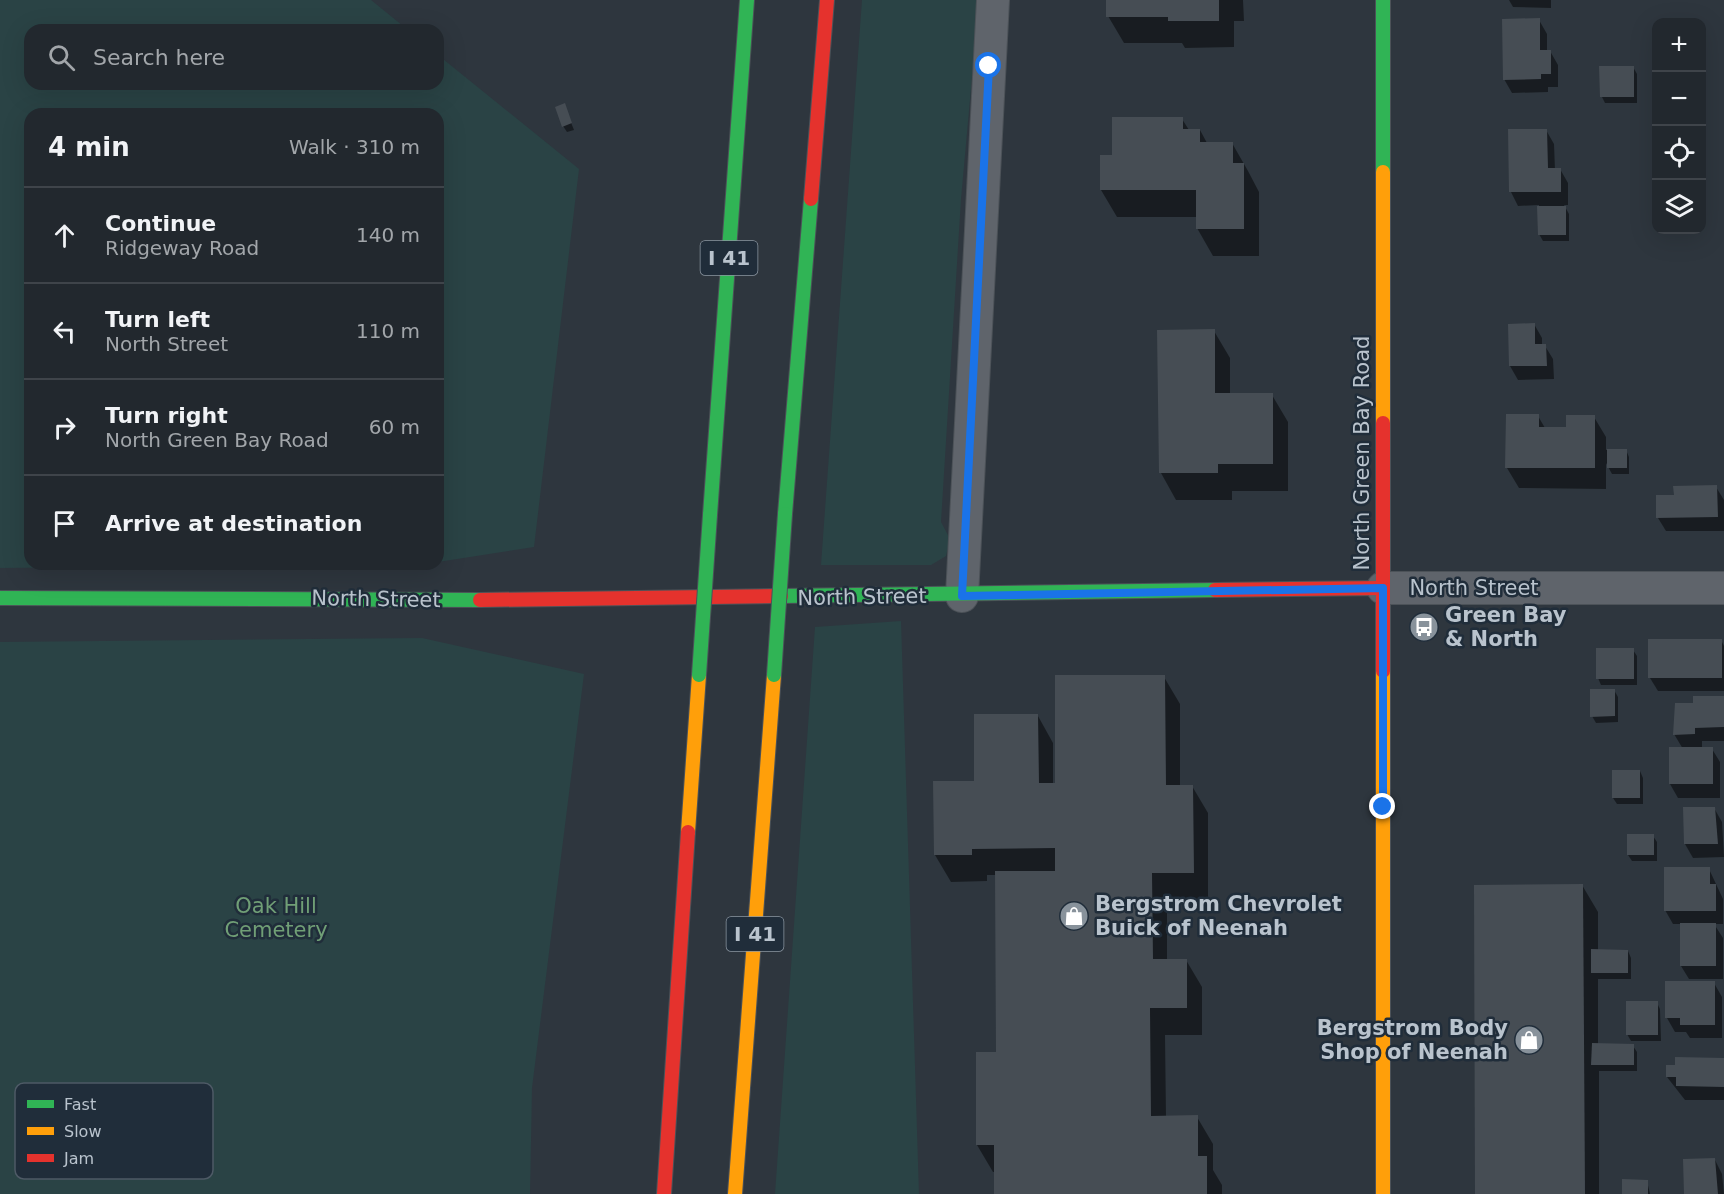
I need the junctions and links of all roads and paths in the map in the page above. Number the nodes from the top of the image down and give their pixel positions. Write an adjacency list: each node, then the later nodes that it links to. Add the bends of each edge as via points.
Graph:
1 (747, 0): 9 (main road, I 41, bridge)
2 (827, 0): 10 (main road, I 41, bridge)
3 (993, 0): 7 (street)
4 (1383, 0): 5 (main road, North Green Bay Road)
5 (1383, 588): 6 (street, North Street); 7 (main road, North Street); 11 (main road, North Green Bay Road)
6 (1724, 588)
7 (962, 596): 8 (main road, North Street)
8 (0, 598)
9 (664, 1194)
10 (735, 1194)
11 (1383, 1194)

